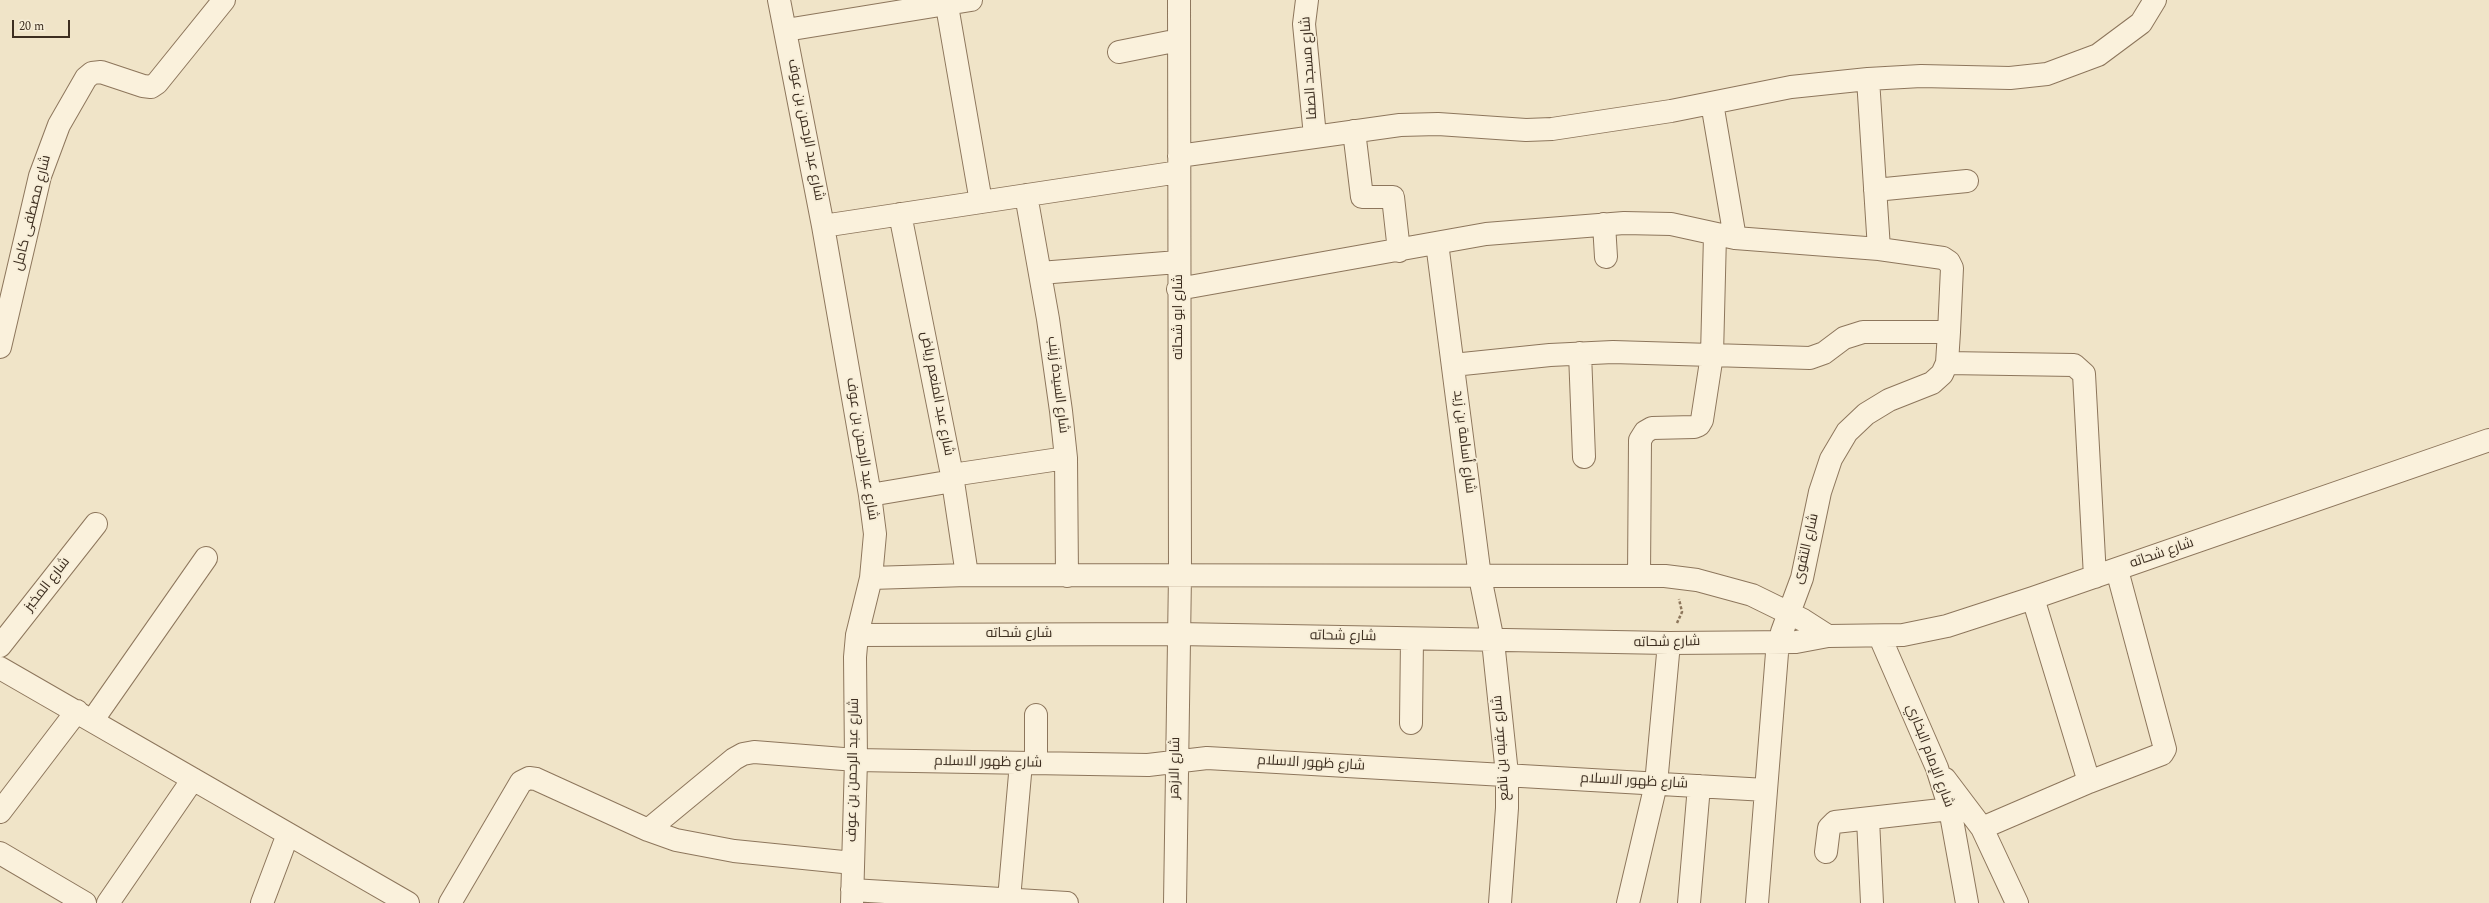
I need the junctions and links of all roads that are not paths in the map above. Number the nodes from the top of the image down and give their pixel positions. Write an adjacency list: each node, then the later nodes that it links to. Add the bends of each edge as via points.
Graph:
1 (224, 0): 32 (street, شارع مصطفى كامل, via 157,83 151,87 101,72 92,73 86,78 59,125 40,176)
2 (779, 0): 8 (street, شارع عبد الرحمن بن عوف)
3 (971, 0): 7 (street)
4 (1179, 0): 9 (street, شارع ابو شحاته)
5 (1307, 0): 14 (street, شارع مسجد الصفا, via 1304,24)
6 (2155, 0): 11 (street, via 2141,23 2098,55 2047,74 2010,78 1921,76)
7 (946, 2): 8 (street); 19 (street)
8 (786, 30): 22 (street, شارع عبد الرحمن بن عوف)
9 (1179, 40): 10 (street); 15 (street, شارع ابو شحاته)
10 (1119, 52)
11 (1868, 79): 12 (street, via 1790,88); 17 (street)
12 (1712, 103): 13 (street, via 1552,129 1526,130 1438,124 1400,125); 23 (street)
13 (1354, 131): 14 (street); 26 (street, via 1362,197 1392,197)
14 (1315, 136): 15 (street)
15 (1179, 164): 18 (street); 28 (street, شارع ابو شحاته)
16 (1967, 182): 17 (street)
17 (1875, 190): 25 (street)
18 (1026, 195): 19 (street); 29 (street, شارع السيدة زينب)
19 (981, 202): 20 (street)
20 (900, 214): 22 (street); 40 (street, شارع عبد المنعم رياض)
21 (1604, 224): 23 (street, via 1671,224); 24 (street, via 1486,234); 27 (street)
22 (823, 226): 41 (street, شارع عبد الرحمن بن عوف)
23 (1725, 237): 25 (street); 34 (street)
24 (1437, 243): 26 (street); 36 (street, شارع أسامة بن زيد)
25 (1879, 249): 31 (street, via 1943,258 1949,262 1952,268)
26 (1399, 251): 30 (street)
27 (1606, 257)
28 (1178, 262): 29 (street); 30 (street, شارع ابو شحاته)
29 (1040, 273): 39 (street, شارع السيدة زينب, via 1055,365)
30 (1178, 289): 46 (street, شارع ابو شحاته)
31 (1949, 332): 34 (street, via 1863,332 1844,338 1824,353 1810,358); 35 (street)
32 (0, 347)
33 (1580, 353): 34 (street); 36 (street); 38 (street)
34 (1712, 355): 48 (street, via 1702,420 1698,425 1652,428 1645,432 1640,440)
35 (1947, 363): 50 (street, via 2074,365 2084,374); 53 (street, شارع التقوى, via 1942,374 1932,383 1889,400 1866,414 1847,432 1830,459 1820,492 1810,544)
36 (1453, 366): 49 (street, شارع أسامة بن زيد)
37 (2489, 440): 44 (street, شارع شحاته)
38 (1584, 457)
39 (1066, 458): 40 (street); 47 (street, شارع السيدة زينب)
40 (953, 478): 41 (street); 45 (street, شارع عبد المنعم رياض)
41 (870, 495): 51 (street, شارع عبد الرحمن بن عوف, via 875,534)
42 (96, 524): 62 (street, شارع المخبز)
43 (206, 558): 65 (street)
44 (2117, 570): 50 (street, شارع شحاته); 73 (street, via 2165,749 2162,754)
45 (967, 575): 47 (street); 51 (street)
46 (1180, 575): 47 (street); 49 (street); 54 (street, شارع ابو شحاته)
47 (1067, 576)
48 (1639, 576): 49 (street); 53 (street, via 1665,576 1725,586 1752,595)
49 (1480, 577): 60 (street, شارع أسامة بن زيد)
50 (2095, 577): 52 (street, شارع شحاته)
51 (871, 578): 56 (street, شارع عبد الرحمن بن عوف)
52 (2033, 598): 58 (street, شارع شحاته, via 1947,626); 73 (street)
53 (1790, 613): 57 (street); 61 (street, شارع التقوى)
54 (1178, 634): 56 (street, شارع شحاته); 59 (street, شارع شحاته); 68 (street, شارع الازهر)
55 (1672, 634): 60 (street, شارع شحاته); 61 (street, شارع شحاته); 74 (street)
56 (857, 635): 67 (street, شارع عبد الرحمن بن عوف)
57 (1828, 636): 58 (street, شارع شحاته); 61 (street, شارع شحاته)
58 (1880, 637): 70 (street, شارع الإمام البخاري)
59 (1412, 639): 60 (street, شارع شحاته); 66 (street)
60 (1493, 641): 71 (street, شارع عقبه بن نافع)
61 (1779, 642): 76 (street, شارع التقوى)
62 (0, 646)
63 (0, 668): 65 (street)
64 (1036, 715): 69 (street)
65 (84, 716): 72 (street); 78 (street)
66 (1412, 723)
67 (856, 760): 69 (street, شارع ظهور الاسلام); 81 (street, شارع ظهور الاسلام, via 754,752 743,754); 85 (street, شارع عبد الرحمن بن عوف)
68 (1176, 762): 69 (street, شارع ظهور الاسلام, via 1148,765); 71 (street, شارع ظهور الاسلام, via 1207,758); 94 (street, شارع الازهر)
69 (1028, 763): 87 (street)
70 (1937, 768): 77 (street, شارع الإمام البخاري); 80 (street)
71 (1507, 774): 74 (street, شارع ظهور الاسلام); 95 (street, شارع عقبه بن نافع)
72 (192, 779): 82 (street); 90 (street)
73 (2088, 782): 80 (street)
74 (1656, 784): 75 (street, شارع ظهور الاسلام); 96 (street)
75 (1699, 786): 76 (street, شارع ظهور الاسلام); 97 (street)
76 (1766, 790): 98 (street, شارع التقوى)
77 (1950, 809): 79 (street); 100 (street, شارع الإمام البخاري)
78 (0, 812)
79 (1868, 819): 83 (street, via 1832,824 1828,832); 99 (street)
80 (1982, 828): 101 (street)
81 (648, 830): 85 (street, via 705,847); 92 (street, via 529,778 521,782)
82 (288, 834): 88 (street); 91 (street)
83 (1826, 852)
84 (0, 853): 89 (street)
85 (853, 864): 86 (street, شارع عبد الرحمن بن عوف)
86 (852, 896): 87 (street)
87 (995, 900): 93 (street)
88 (398, 901)
89 (85, 903)
90 (108, 903)
91 (262, 903)
92 (450, 903)
93 (1067, 903)
94 (1175, 903)
95 (1500, 903)
96 (1628, 903)
97 (1689, 903)
98 (1757, 903)
99 (1872, 903)
100 (1967, 903)
101 (2017, 903)

